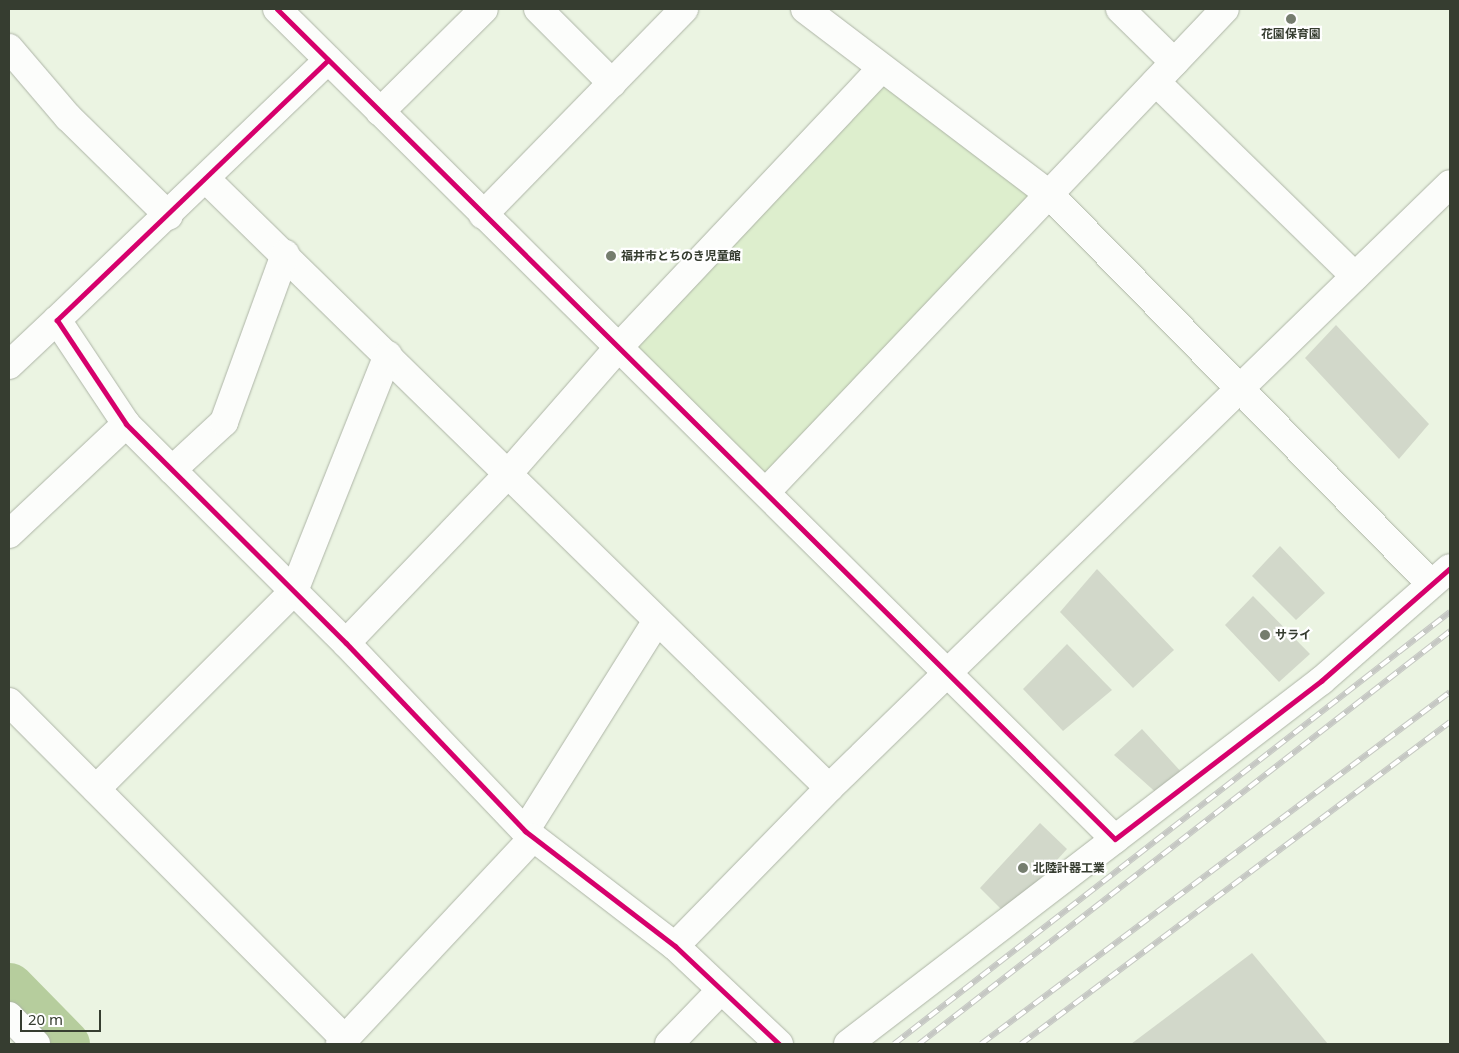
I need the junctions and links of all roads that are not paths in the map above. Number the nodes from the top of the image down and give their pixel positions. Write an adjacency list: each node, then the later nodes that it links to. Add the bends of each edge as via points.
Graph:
1 (277, 9): 9 (street)
2 (484, 9): 14 (street)
3 (538, 9): 13 (street)
4 (684, 9): 13 (street)
5 (805, 9): 11 (street)
6 (1120, 9): 10 (street)
7 (1225, 9): 10 (street)
8 (9, 48): 19 (street, via 68,117)
9 (328, 60): 14 (street); 15 (street)
10 (1174, 62): 12 (street)
11 (882, 68): 17 (street); 23 (street)
12 (1156, 82): 17 (street); 21 (street)
13 (612, 83): 18 (street)
14 (380, 112): 18 (street)
15 (206, 179): 19 (street); 20 (street)
16 (1450, 184): 21 (street)
17 (1049, 194): 26 (street); 30 (street)
18 (484, 215): 23 (street)
19 (168, 216): 22 (street)
20 (285, 254): 24 (street); 28 (street, via 224,422)
21 (1355, 276): 26 (street)
22 (56, 320): 25 (street); 27 (street)
23 (617, 349): 29 (street); 30 (street)
24 (388, 355): 29 (street); 33 (street)
25 (9, 365)
26 (1238, 388): 32 (street); 36 (street)
27 (126, 424): 28 (street); 31 (street)
28 (172, 470): 33 (street)
29 (506, 476): 34 (street); 35 (street)
30 (766, 492): 36 (street)
31 (9, 534)
32 (1441, 576): 41 (street, via 1321,681)
33 (294, 590): 35 (street); 39 (street)
34 (656, 622): 38 (street); 40 (street)
35 (346, 643): 40 (street)
36 (949, 673): 38 (street); 41 (street)
37 (9, 702): 39 (street)
38 (829, 788): 42 (street)
39 (96, 789): 45 (street)
40 (529, 835): 42 (street); 45 (street)
41 (1115, 839): 49 (street)
42 (675, 946): 43 (street)
43 (720, 991): 47 (street); 48 (street)
44 (9, 1016): 46 (street)
45 (342, 1042)
46 (36, 1044)
47 (669, 1044)
48 (778, 1044)
49 (848, 1044)

